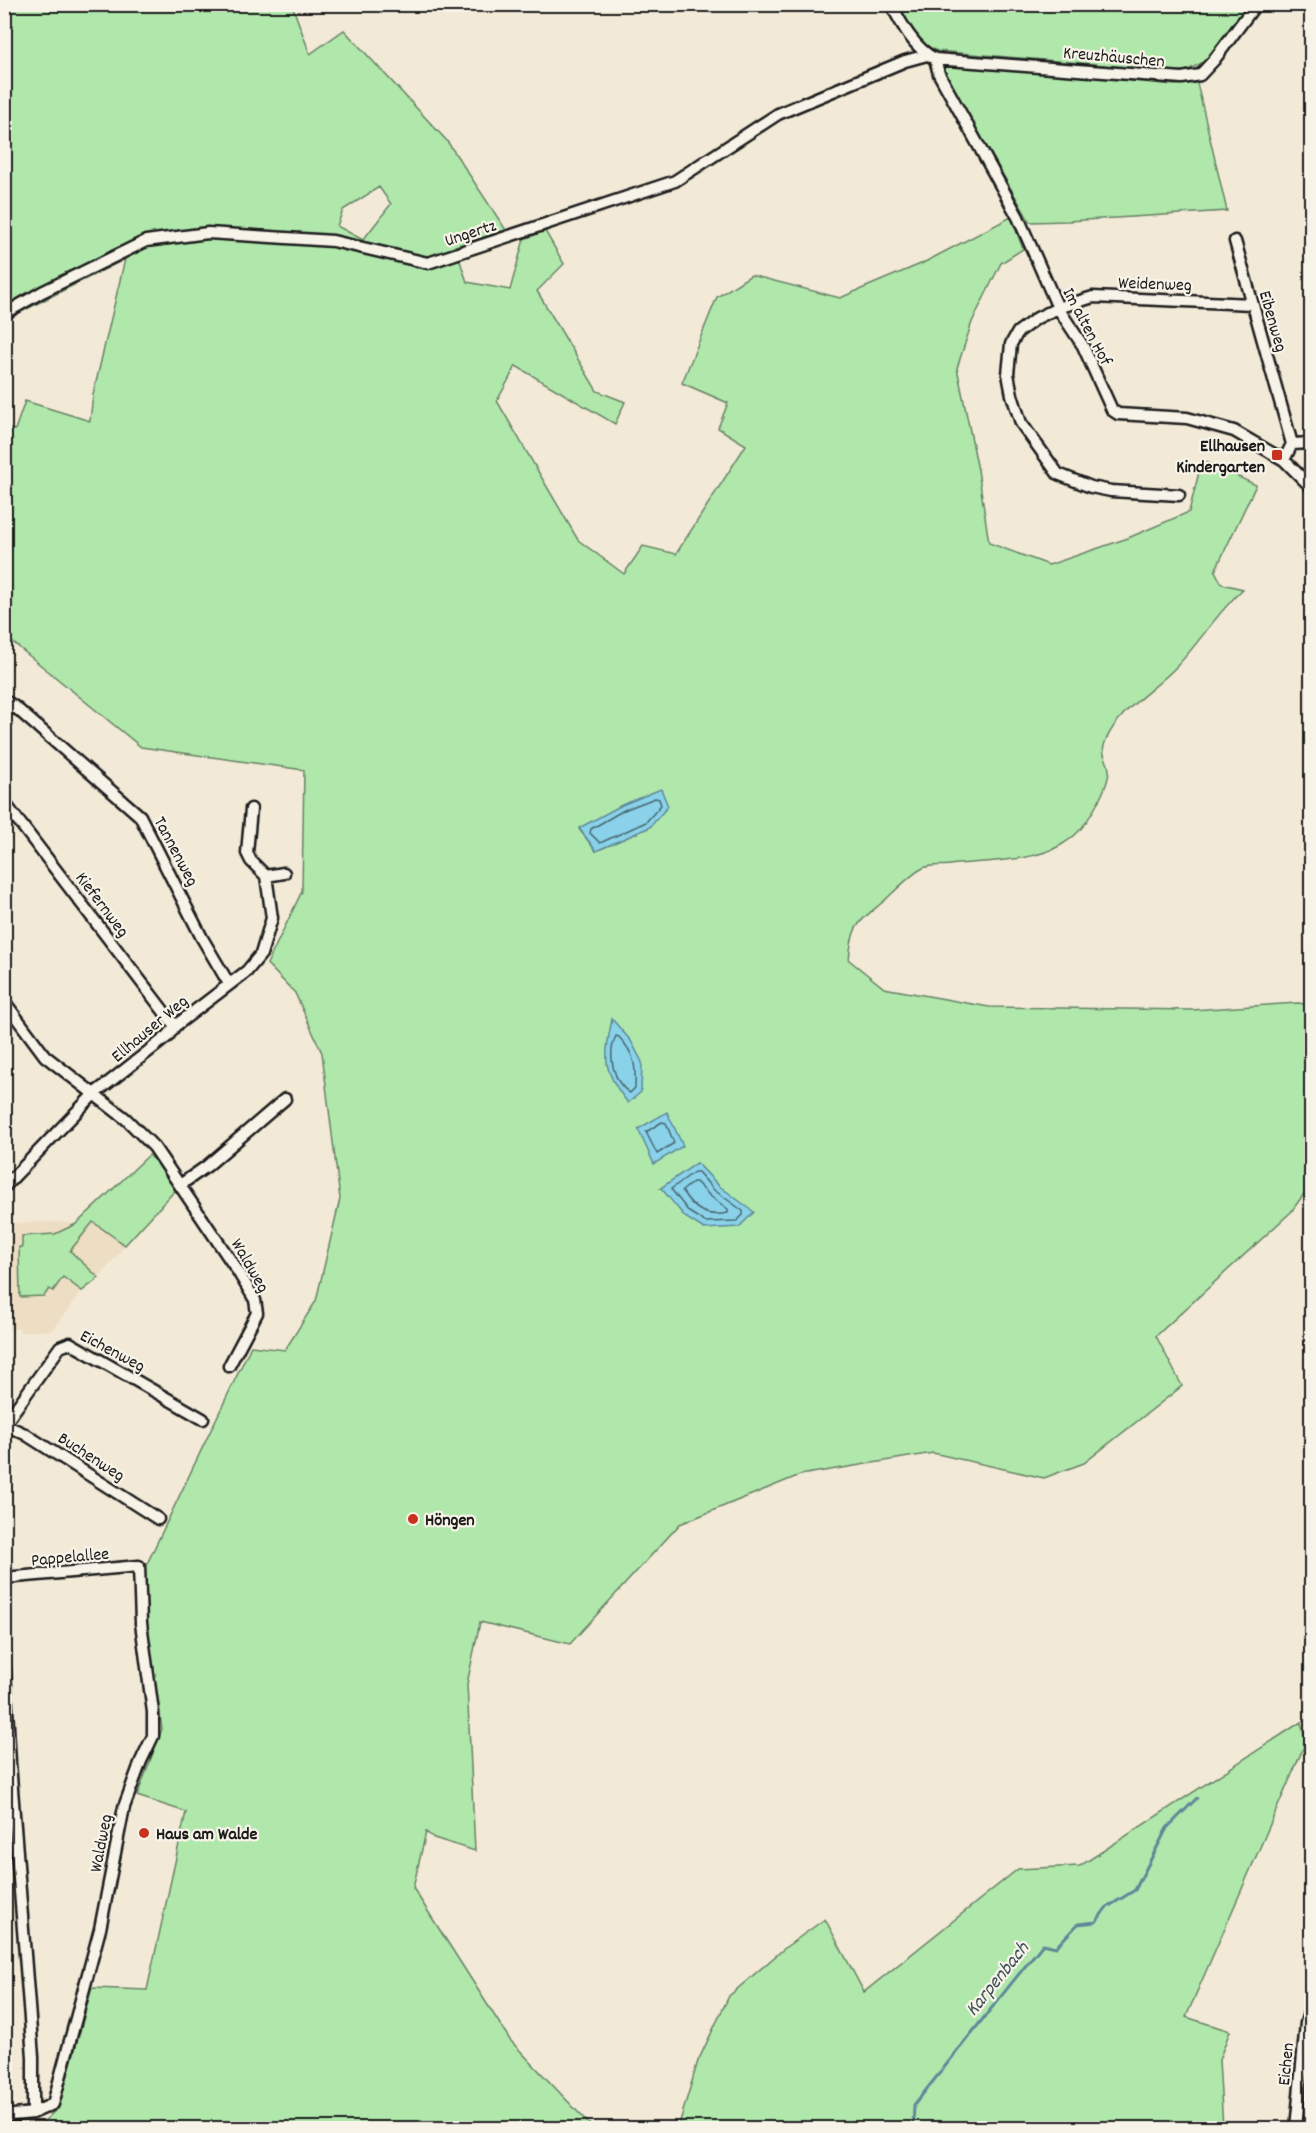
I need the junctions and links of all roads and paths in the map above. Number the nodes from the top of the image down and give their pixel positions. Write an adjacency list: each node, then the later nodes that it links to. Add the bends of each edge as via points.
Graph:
1 (891, 4): 3 (street, via 905,31)
2 (1256, 4): 3 (street, Kreuzhäuschen, via 1200,75 1182,78)
3 (931, 57): 6 (street, Im alten Hof, via 1021,223); 7 (street, Ungertz, via 905,61 778,114 675,181 428,263 333,241 208,233 146,241)
4 (1234, 241): 5 (street, Eibenweg)
5 (1252, 304): 6 (street, Weidenweg, via 1093,297); 9 (street, Eibenweg)
6 (1058, 308): 10 (street, Im alten Hof, via 1083,346 1112,410 1118,414 1187,418 1211,424 1234,431); 12 (street, Weidenweg, via 1018,332 1011,344 1008,374 1021,423 1058,474 1111,491)
7 (4, 314)
8 (1311, 443): 9 (street)
9 (1292, 444): 10 (street)
10 (1284, 460): 11 (street, Im alten Hof)
11 (1311, 488)
12 (1179, 495)
13 (4, 700): 14 (street, Tannenweg)
14 (10, 709): 19 (street, Tannenweg, via 140,816)
15 (4, 802): 21 (street, Kiefernweg)
16 (251, 809): 18 (street, Ellhauser Weg, via 248,853)
17 (284, 873): 18 (street)
18 (266, 876): 19 (street, Ellhauser Weg, via 272,918 261,954)
19 (229, 984): 21 (street, Ellhauser Weg)
20 (4, 1001): 22 (street, Waldweg, via 45,1056)
21 (175, 1026): 22 (street, Ellhauser Weg, via 168,1036)
22 (94, 1094): 24 (street, Waldweg, via 154,1147); 25 (street, Ellhauser Weg)
23 (285, 1099): 24 (street)
24 (180, 1185): 26 (street, Waldweg, via 255,1300 257,1313)
25 (4, 1187)
26 (229, 1366)
27 (202, 1419): 28 (street, Eichenweg, via 70,1343 60,1347)
28 (5, 1425): 29 (street, Buchenweg)
29 (158, 1519)
30 (139, 1566): 31 (street, Pappelallee); 34 (street, Waldweg, via 153,1736 124,1807 100,1929 53,2103)
31 (4, 1578)
32 (4, 1654): 34 (street, via 33,2057)
33 (1311, 2003): 36 (street, Eichen)
34 (33, 2113): 35 (street)
35 (4, 2116)
36 (1296, 2128)

